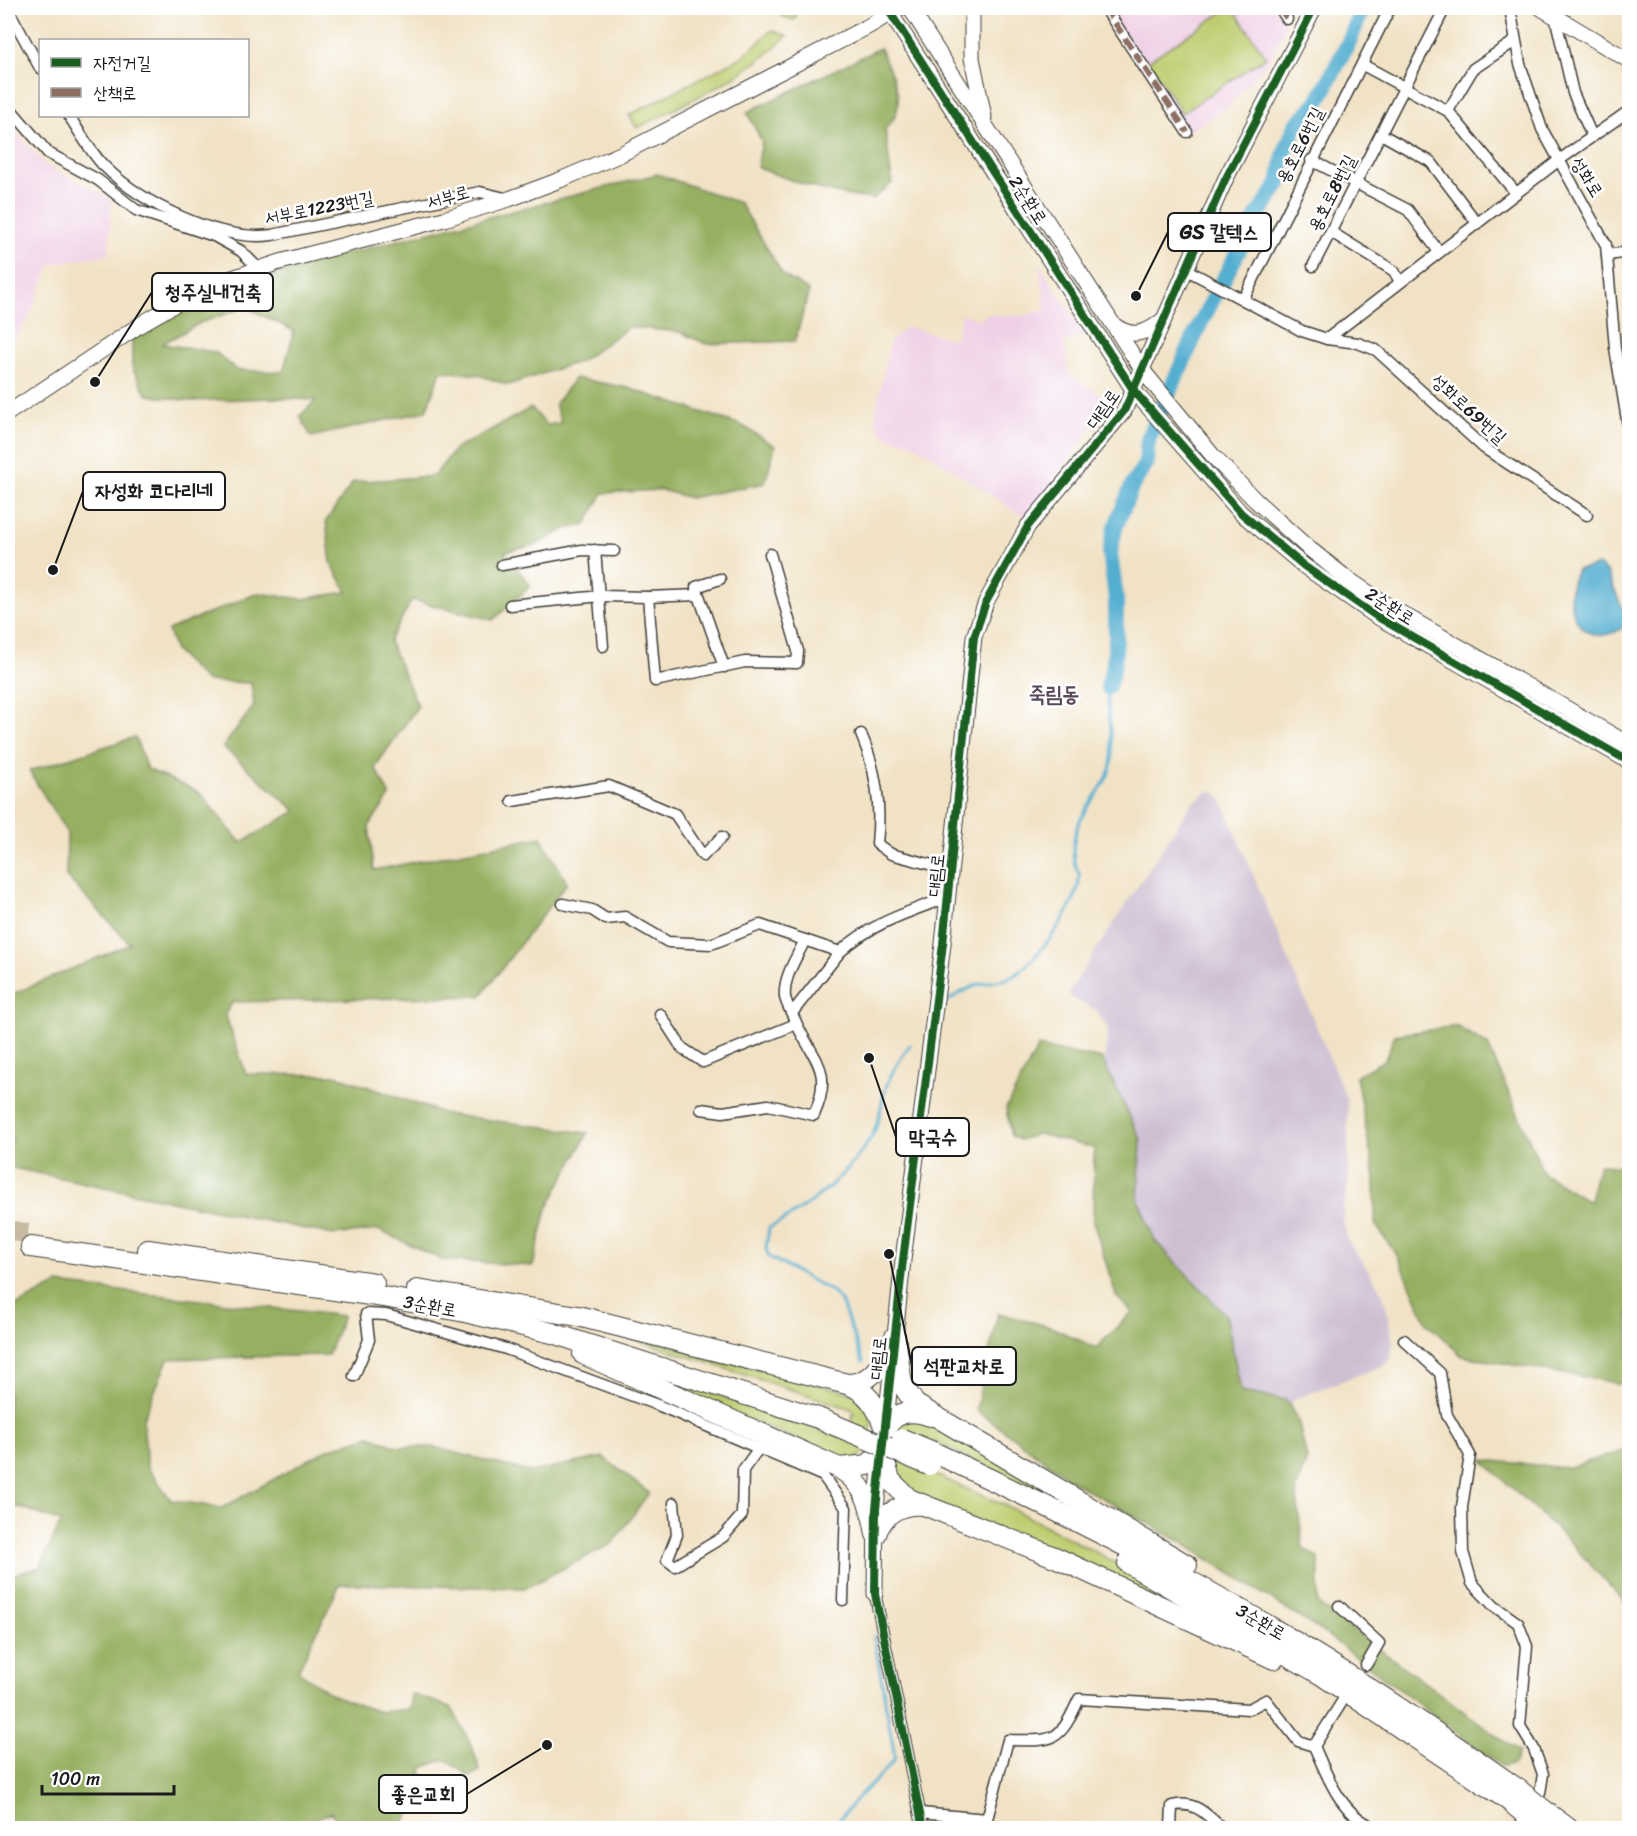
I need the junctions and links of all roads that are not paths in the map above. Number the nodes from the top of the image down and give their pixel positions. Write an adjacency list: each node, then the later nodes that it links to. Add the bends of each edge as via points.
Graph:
1 (910, 8): 22 (street, 2순환로)
2 (972, 8): 22 (street, via 973,66)
3 (1105, 8): 23 (street)
4 (1280, 8): 12 (street)
5 (1314, 8): 39 (street, 대림로, via 1225,180)
6 (1390, 8): 26 (street, 용호로6번길)
7 (1445, 8): 17 (street, 용호로8번길)
8 (1509, 8): 13 (street, 성화로)
9 (8, 9): 16 (street)
10 (892, 10): 30 (street, 서부로, via 621,154); 46 (street, 2순환로)
11 (1549, 11): 14 (street); 25 (street, via 1573,93)
12 (1287, 19)
13 (1515, 41): 20 (street, via 1473,69); 27 (street, 성화로, via 1532,105)
14 (1629, 61)
15 (1363, 64): 17 (street)
16 (39, 66)
17 (1403, 86): 20 (street); 24 (street, 용호로8번길)
18 (8, 106): 31 (street, via 48,153 98,180 136,210)
19 (1629, 110): 25 (street)
20 (1448, 111): 29 (street)
21 (70, 117): 31 (street, 서부로1223번길, via 102,164)
22 (988, 131): 43 (street, 2순환로)
23 (1187, 132)
24 (1381, 134): 28 (street, 용호로8번길); 32 (street, via 1431,162)
25 (1592, 136): 27 (street)
26 (1311, 159): 28 (street); 41 (street, 용호로6번길)
27 (1558, 161): 29 (street); 36 (street, 성화로, via 1594,220)
28 (1358, 182): 33 (street, 용호로8번길); 34 (street, via 1408,210)
29 (1516, 193): 32 (street)
30 (509, 199): 31 (street, 서부로1223번길, via 480,192 255,237); 38 (street, 서부로)
31 (170, 216): 38 (street, via 241,251)
32 (1477, 223): 34 (street)
33 (1331, 232): 37 (street, 용호로8번길); 40 (street, via 1394,271)
34 (1439, 252): 40 (street)
35 (1629, 252): 36 (street)
36 (1607, 255): 48 (street, 성화로, via 1615,348)
37 (1313, 266)
38 (258, 268): 47 (street, 서부로, via 179,301)
39 (1185, 269): 41 (street, 성화로69번길); 42 (street, 대림로)
40 (1401, 282): 44 (street)
41 (1243, 300): 44 (street, 성화로69번길, via 1302,331)
42 (1165, 318): 43 (street, via 1137,334); 45 (street, 대림로)
43 (1113, 324): 45 (street, 2순환로)
44 (1327, 339): 49 (street, 성화로69번길, via 1376,350 1484,448)
45 (1143, 371): 46 (street, 대림로); 62 (street, 2순환로, via 1255,500 1345,577)
46 (1134, 391): 63 (street, 2순환로, via 1241,513 1328,584); 66 (street, 대림로, via 1121,416 1028,526 986,602 974,637 968,682)
47 (8, 412)
48 (1629, 438)
49 (1587, 515)
50 (596, 550): 51 (street); 53 (street); 56 (street)
51 (614, 550)
52 (770, 554): 60 (street, via 798,651 796,663)
53 (502, 565)
54 (720, 579): 55 (street, via 696,587)
55 (698, 595): 57 (street); 60 (street)
56 (601, 596): 57 (street); 58 (street); 59 (street)
57 (648, 597): 60 (street, via 655,681)
58 (510, 605)
59 (603, 646)
60 (724, 667)
61 (861, 734): 66 (street, via 873,761 880,814 877,844 891,854)
62 (1629, 745)
63 (1629, 762)
64 (512, 801): 65 (street, via 609,786 675,814 703,856)
65 (722, 837)
66 (951, 870): 67 (street, 대림로)
67 (948, 897): 70 (street, via 876,925); 77 (street, 대림로)
68 (563, 904): 69 (street, via 592,910 606,919 625,917 668,942 711,944 760,925)
69 (805, 940): 70 (street); 71 (street, via 787,979 785,998)
70 (840, 952): 71 (street)
71 (792, 1013): 73 (street)
72 (660, 1014): 73 (street, via 682,1048 703,1062)
73 (796, 1024): 74 (street, via 822,1068 821,1100 814,1116 768,1105 723,1112)
74 (701, 1109)
75 (394, 1286): 76 (highway, 3순환로, via 33,1241); 80 (highway, via 578,1316); 81 (highway, 3순환로, via 544,1319)
76 (417, 1303): 81 (highway, 3순환로, via 552,1333); 87 (highway, via 578,1352)
77 (895, 1337): 80 (highway, via 870,1377); 82 (highway, via 903,1388 911,1401); 83 (street, 대림로)
78 (1404, 1340): 100 (street, via 1440,1373 1447,1414 1470,1455 1462,1507 1463,1552 1472,1583 1518,1623 1527,1646 1520,1726 1542,1764)
79 (354, 1376): 84 (street, via 369,1340 366,1314 386,1315 517,1353)
80 (847, 1384): 83 (highway, via 870,1399)
81 (820, 1412): 86 (highway, bridge)
82 (932, 1416): 83 (highway, via 902,1413 891,1419); 96 (highway, via 1195,1570)
83 (885, 1430): 85 (street, 대림로)
84 (759, 1448): 88 (street, via 743,1470 742,1515 723,1537 675,1566 667,1560 677,1534); 92 (street, via 823,1476 846,1508)
85 (882, 1451): 87 (highway, via 868,1465); 89 (highway, via 893,1485 909,1499); 90 (street, 대림로)
86 (931, 1459): 95 (highway, 3순환로, via 1177,1589); 96 (highway, 3순환로, via 1057,1511 1177,1574 1304,1646)
87 (839, 1468): 90 (highway, via 858,1482 866,1494)
88 (674, 1503)
89 (924, 1505): 90 (highway, via 894,1510 880,1523); 95 (highway, via 1057,1558)
90 (876, 1534): 91 (street, 대림로)
91 (875, 1594): 99 (street, 대림로)
92 (843, 1600)
93 (1339, 1606): 94 (street, via 1379,1643)
94 (1366, 1665)
95 (1349, 1696): 97 (street); 98 (highway, 3순환로)
96 (1414, 1718): 98 (highway, 3순환로)
97 (1314, 1746): 99 (street, via 1298,1740 1266,1700 1249,1709 1079,1699 1066,1728 1048,1741 1008,1740 987,1819); 104 (street, via 1341,1802 1365,1824)
98 (1514, 1795): 100 (highway, 3순환로, bridge)
99 (920, 1813): 101 (street, 대림로)
100 (1538, 1824): 105 (highway, 3순환로)
101 (923, 1828)
102 (1171, 1828): 103 (street, via 1172,1806 1183,1803 1196,1805)
103 (1222, 1828)
104 (1376, 1828)
105 (1568, 1828)

